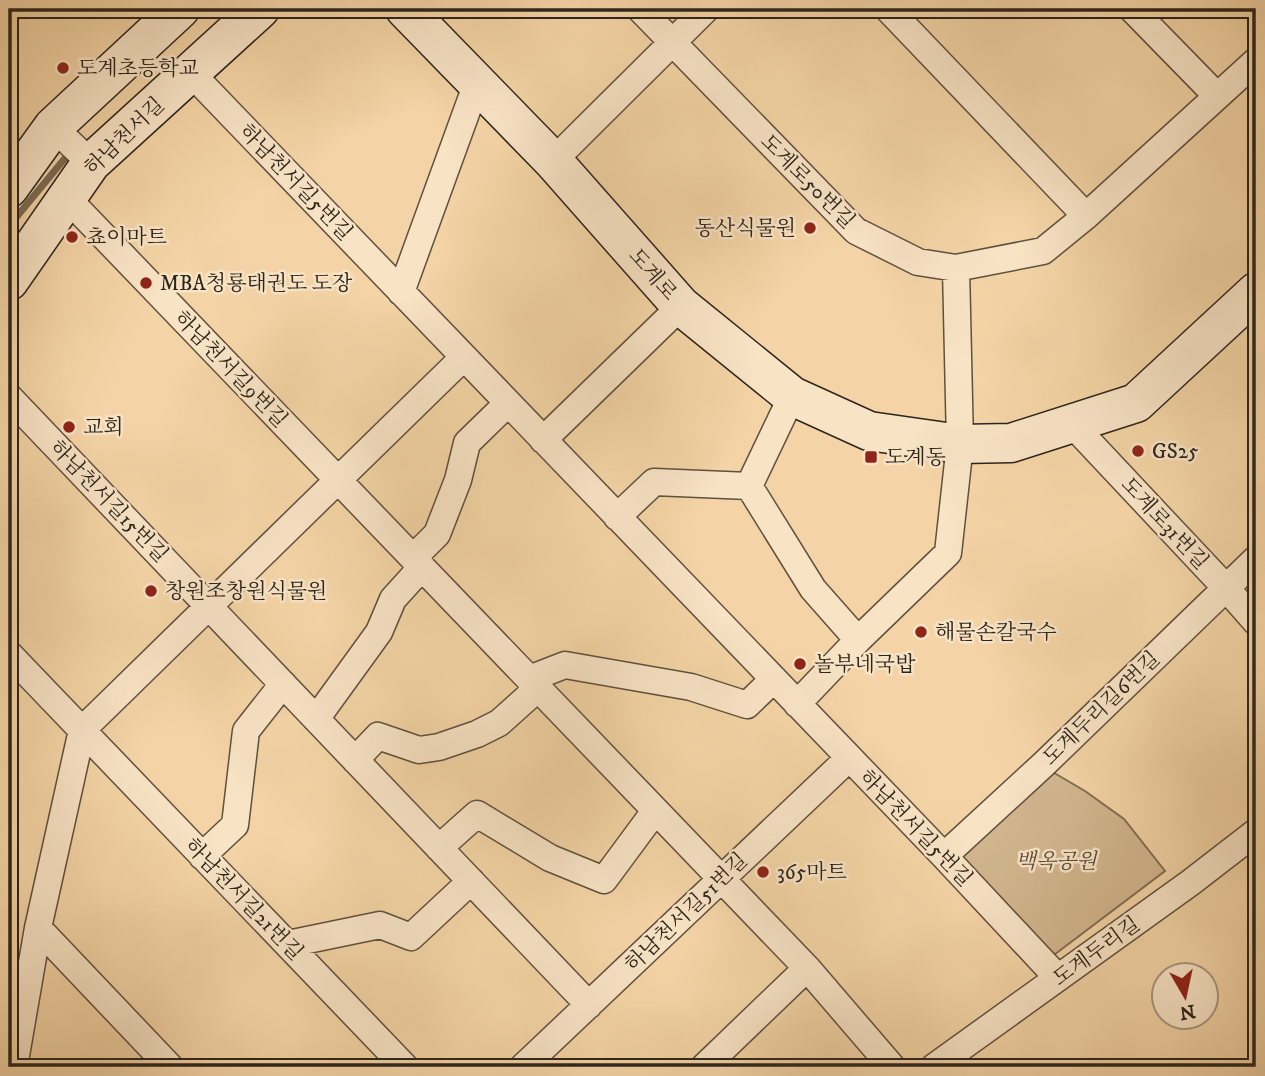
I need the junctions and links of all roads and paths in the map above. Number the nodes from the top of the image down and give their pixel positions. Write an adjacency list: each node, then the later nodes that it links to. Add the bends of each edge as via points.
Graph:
1 (180, 9): 13 (street)
2 (260, 9): 10 (street, 하남천서길)
3 (405, 9): 11 (street, 도계로)
4 (640, 9): 8 (street, 도계로50번길)
5 (706, 9): 8 (street)
6 (888, 9): 18 (street)
7 (1132, 9): 12 (street)
8 (671, 42): 14 (street); 19 (street, 도계로50번길, via 856,231 918,262)
9 (1256, 61): 12 (street, 도계로50번길)
10 (190, 72): 15 (street, 하남천서길); 21 (street, 하남천서길5번길)
11 (477, 83): 14 (street, 도계로); 21 (street)
12 (1217, 96): 18 (street, 도계로50번길)
13 (53, 127): 15 (street); 16 (street)
14 (553, 161): 23 (street, 도계로)
15 (91, 163): 17 (street, 하남천서길)
16 (9, 188)
17 (67, 198): 20 (street, 하남천서길); 31 (street, 하남천서길9번길)
18 (1086, 216): 19 (street, 도계로50번길, via 1043,251)
19 (956, 268): 30 (street)
20 (9, 281)
21 (401, 292): 24 (street, 하남천서길5번길)
22 (1256, 292): 28 (street, 도계로, via 1136,403)
23 (681, 306): 26 (street, 도계로); 29 (street)
24 (464, 357): 27 (street, 하남천서길5번길); 31 (street)
25 (9, 397): 37 (street, 하남천서길15번길)
26 (792, 397): 30 (street, 도계로, via 869,430); 32 (street)
27 (508, 403): 29 (street, 하남천서길5번길); 35 (street, via 467,443 438,534)
28 (1073, 424): 30 (street, 도계로, via 1011,443); 36 (street, 도계로31번길)
29 (543, 440): 33 (street, 하남천서길5번길)
30 (960, 444): 39 (street, via 948,553)
31 (338, 480): 35 (street, 하남천서길9번길); 37 (street)
32 (749, 486): 33 (street, via 654,482); 39 (street, via 813,589)
33 (617, 517): 41 (street, 하남천서길5번길)
34 (1256, 559): 36 (street, 도계두리길6번길)
35 (417, 563): 43 (street, 하남천서길9번길); 45 (street, via 393,599 379,632)
36 (1226, 588): 38 (street, 도계로31번길); 53 (street, 도계두리길6번길)
37 (209, 606): 42 (street, 하남천서길15번길); 46 (street)
38 (1256, 622)
39 (858, 639): 44 (street)
40 (9, 654): 46 (street, 하남천서길21번길)
41 (774, 679): 43 (street, via 747,705 691,687 565,664); 44 (street, 하남천서길5번길)
42 (283, 684): 45 (street, 하남천서길15번길); 52 (street, via 246,731 236,825)
43 (534, 684): 48 (street, via 499,723 477,734 419,750 378,736); 49 (street, 하남천서길9번길)
44 (797, 704): 47 (street, 하남천서길5번길)
45 (316, 719): 48 (street, 하남천서길15번길)
46 (82, 730): 52 (street, 하남천서길21번길); 56 (street)
47 (849, 758): 53 (street, 하남천서길5번길); 54 (street, 하남천서길51번길)
48 (355, 760): 51 (street, 하남천서길15번길)
49 (655, 811): 51 (street, via 604,880 550,858 477,814); 54 (street, 하남천서길9번길)
50 (1256, 832): 59 (street, 도계두리길)
51 (439, 848): 55 (street, 하남천서길15번길)
52 (202, 856): 57 (street, 하남천서길21번길)
53 (944, 856): 59 (street, 하남천서길5번길)
54 (721, 878): 58 (street, 하남천서길9번길); 60 (street, 하남천서길51번길)
55 (471, 881): 57 (street, via 411,937 380,925); 60 (street, 하남천서길15번길)
56 (38, 928): 61 (street); 62 (street)
57 (288, 944): 63 (street, 하남천서길21번길)
58 (807, 968): 65 (street); 66 (street, 하남천서길9번길)
59 (1058, 978): 67 (street, 도계두리길)
60 (589, 1005): 64 (street, 하남천서길51번길)
61 (13, 1067)
62 (170, 1067)
63 (405, 1067)
64 (523, 1067)
65 (704, 1067)
66 (892, 1067)
67 (934, 1067)

